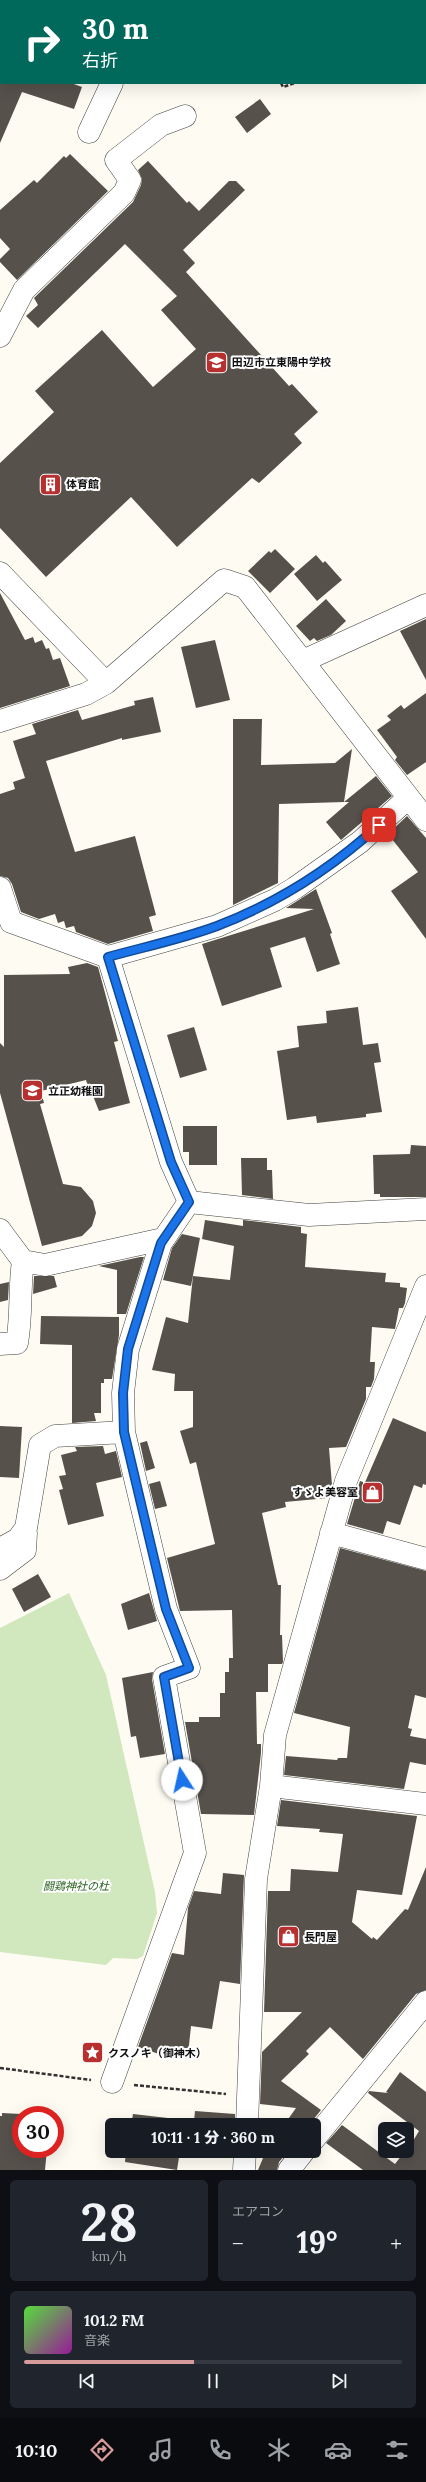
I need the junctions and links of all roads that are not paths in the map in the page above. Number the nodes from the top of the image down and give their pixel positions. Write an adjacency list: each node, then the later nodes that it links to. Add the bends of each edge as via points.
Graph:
1 (112, 84): 3 (street)
2 (185, 116): 4 (street, via 161,125 116,160 130,180 124,193 24,290)
3 (89, 132)
4 (0, 336)
5 (4, 582): 8 (street)
6 (426, 605): 7 (street)
7 (303, 661): 8 (street, via 245,587 224,580); 10 (street)
8 (106, 683): 9 (street, via 86,694)
9 (0, 721)
10 (408, 798): 11 (street); 13 (street, via 360,842 275,900 217,926)
11 (426, 820)
12 (0, 888): 13 (street, via 11,922)
13 (108, 957): 14 (street, via 171,1162)
14 (189, 1202): 15 (street, via 309,1215); 17 (street)
15 (426, 1209)
16 (0, 1230): 18 (street)
17 (163, 1239): 18 (street, via 45,1265); 22 (street, via 128,1349 123,1393)
18 (23, 1261): 21 (street, via 20,1284 22,1314 17,1343)
19 (426, 1286): 20 (street)
20 (420, 1318): 24 (street, via 346,1480)
21 (0, 1344)
22 (124, 1432): 23 (street, via 55,1436 40,1445); 31 (street, via 166,1609 189,1668 164,1677 195,1853)
23 (26, 1528): 25 (street, via 18,1539); 27 (street, via 25,1550)
24 (332, 1533): 26 (street); 28 (street, via 275,1735)
25 (0, 1549)
26 (426, 1559)
27 (0, 1569)
28 (271, 1786): 29 (street); 32 (street, via 256,1879)
29 (426, 1804)
30 (426, 2002): 33 (street)
31 (112, 2082)
32 (247, 2118)
33 (321, 2130)
34 (245, 2158): 36 (street)
35 (298, 2158): 37 (street)
36 (244, 2170)
37 (289, 2170)

